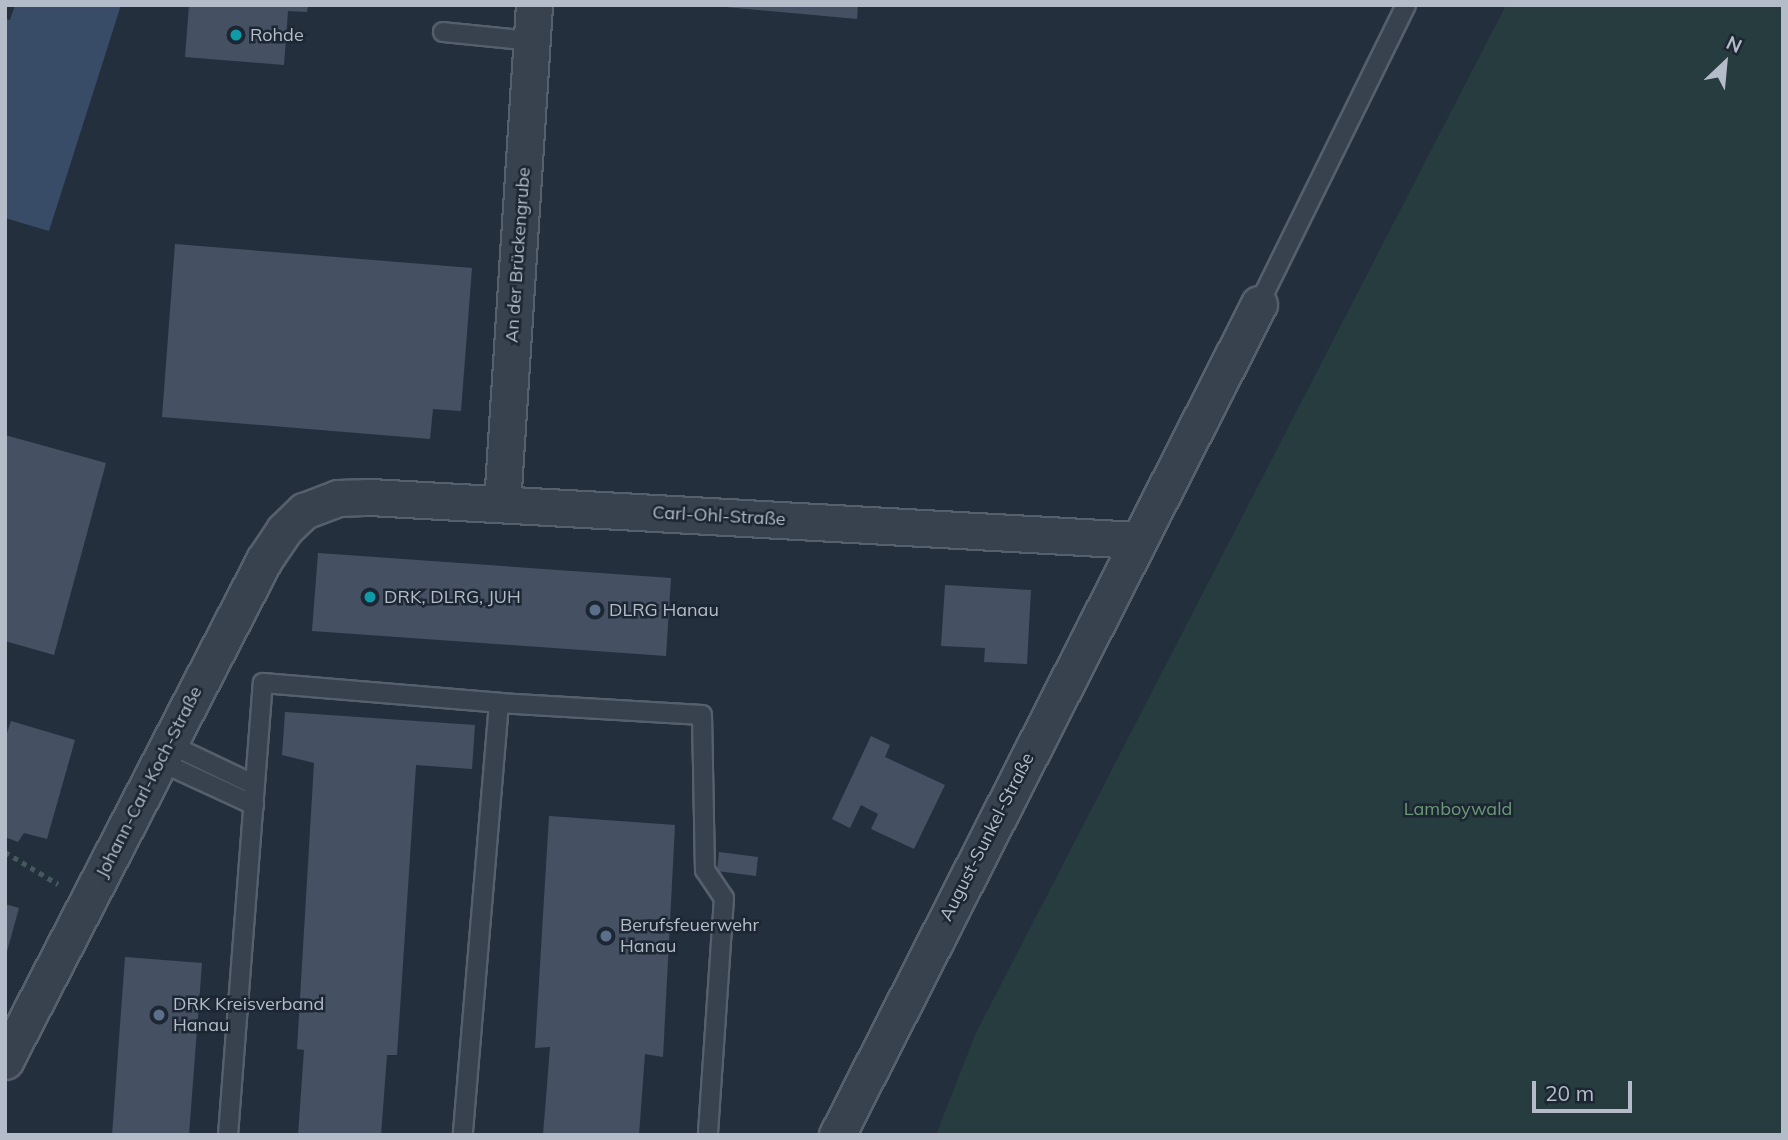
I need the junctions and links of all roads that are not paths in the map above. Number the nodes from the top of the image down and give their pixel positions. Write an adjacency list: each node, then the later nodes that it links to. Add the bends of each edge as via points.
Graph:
1 (534, 5): 4 (street, An der Brückengrube)
2 (1406, 5): 5 (lane)
3 (443, 32): 4 (lane)
4 (532, 41): 6 (street, An der Brückengrube)
5 (1259, 304): 8 (street, August-Sunkel-Straße)
6 (502, 504): 7 (street, Carl-Ohl-Straße, via 338,498); 8 (street, Carl-Ohl-Straße)
7 (304, 511): 10 (street, Johann-Carl-Koch-Straße, via 264,560)
8 (1136, 540): 17 (street, August-Sunkel-Straße)
9 (499, 703): 11 (lane, via 263,683); 15 (lane); 16 (lane, via 702,715 705,870 724,898)
10 (164, 752): 11 (lane); 12 (lane); 13 (street, Johann-Carl-Koch-Straße)
11 (255, 785): 12 (lane)
12 (254, 805): 14 (lane)
13 (5, 1061)
14 (228, 1135)
15 (463, 1135)
16 (708, 1135)
17 (837, 1135)

